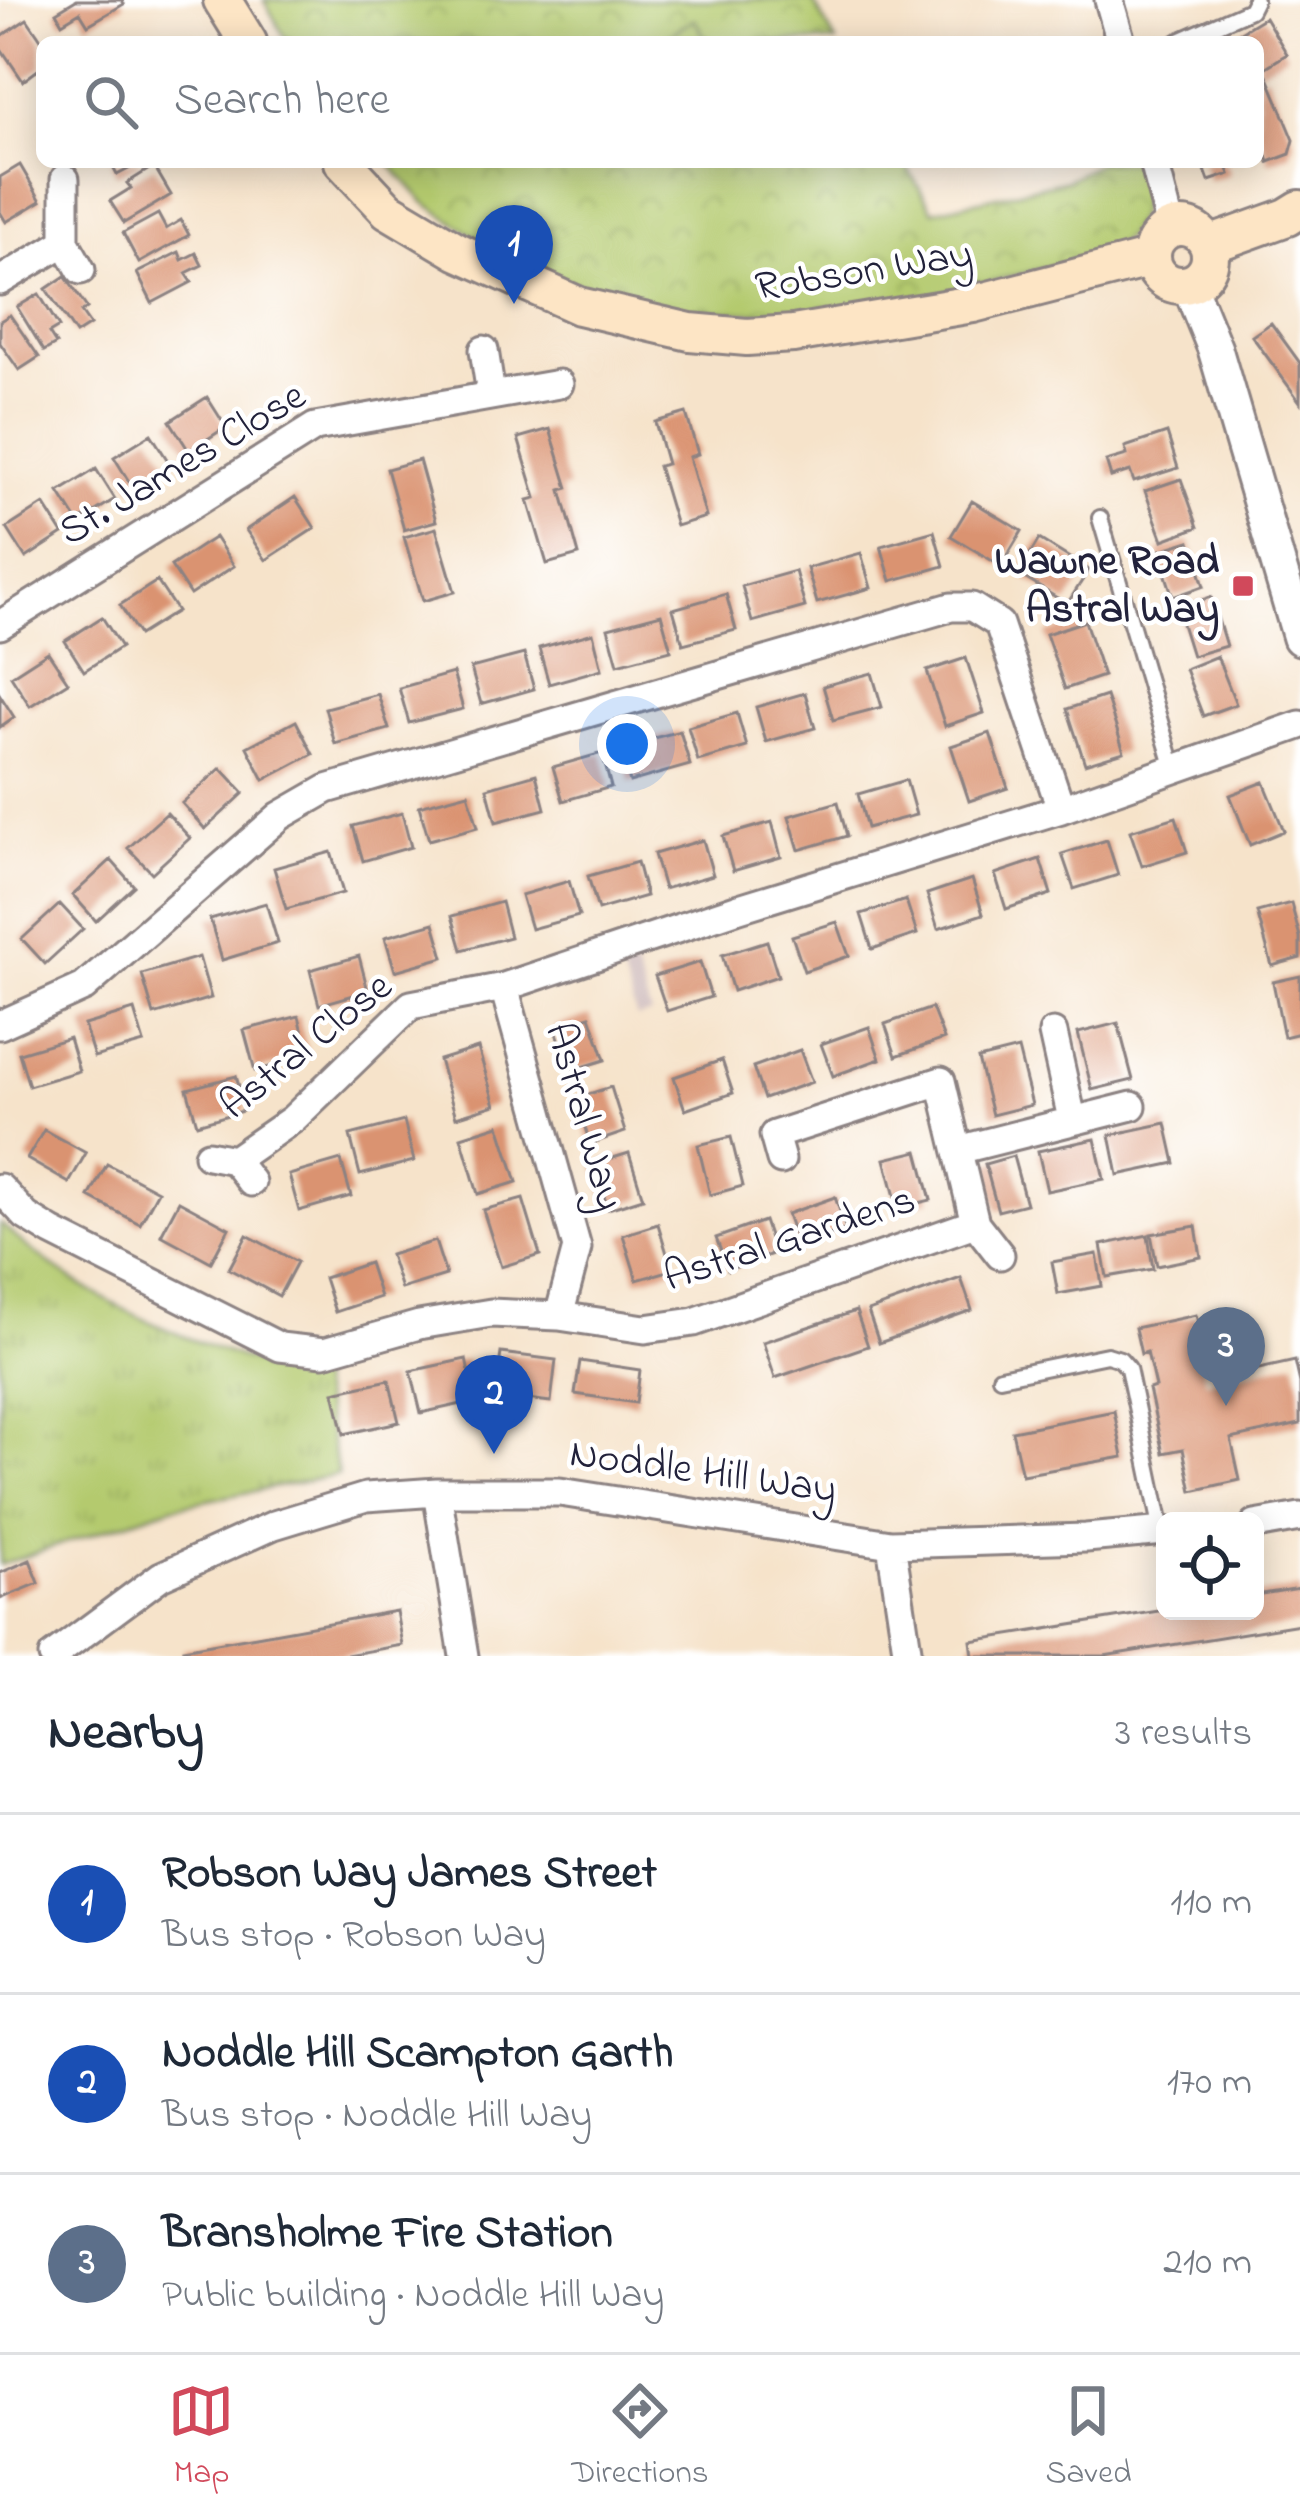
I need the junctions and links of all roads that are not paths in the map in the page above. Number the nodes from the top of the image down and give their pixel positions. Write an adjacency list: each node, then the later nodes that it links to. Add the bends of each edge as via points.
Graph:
1 (222, 0): 4 (main road)
2 (1108, 0): 5 (street)
3 (1255, 0): 6 (lane, via 1250,10)
4 (244, 36)
5 (1119, 36)
6 (1191, 36)
7 (349, 168): 12 (main road, Robson Way, via 388,211 457,251 579,306 690,332 793,334 973,304)
8 (1155, 168): 12 (street)
9 (64, 179): 11 (street)
10 (1300, 208): 13 (main road)
11 (65, 242): 14 (street); 15 (street)
12 (1161, 243): 13 (main road, via 1189,227); 16 (main road, via 1160,277)
13 (1209, 245): 16 (main road, via 1210,265)
14 (81, 270)
15 (0, 281)
16 (1189, 284): 21 (street)
17 (484, 350): 19 (street)
18 (559, 384): 19 (street, St. James Close)
19 (491, 394): 22 (street, St. James Close, via 315,427)
20 (1100, 518): 25 (lane)
21 (1289, 563): 23 (street)
22 (0, 625)
23 (1300, 638)
24 (1300, 725): 25 (street, Astral Way)
25 (1174, 769): 26 (street, Astral Way)
26 (1061, 809): 27 (street, Astral Way); 28 (street, via 999,624 972,607 951,607 327,789 280,816 84,987)
27 (504, 987): 34 (street, Astral Close, via 411,1005); 38 (street, Astral Way, via 577,1248)
28 (0, 1025)
29 (1053, 1033): 31 (street)
30 (1132, 1106): 31 (street, Astral Gardens)
31 (1072, 1119): 32 (street, Astral Gardens)
32 (958, 1150): 33 (street, Astral Gardens, via 941,1082 774,1135); 36 (street, Astral Gardens)
33 (781, 1160)
34 (231, 1166)
35 (0, 1188): 38 (street, via 52,1232 280,1347 324,1352 491,1313)
36 (975, 1223): 37 (street, Astral Gardens); 38 (street, Astral Gardens, via 694,1322 645,1329)
37 (1000, 1255)
38 (559, 1316)
39 (1000, 1377): 41 (lane, via 1120,1359)
40 (437, 1492): 45 (street, Noddle Hill Way, via 560,1492); 46 (street, Noddle Hill Way, via 366,1497 274,1525 161,1576); 47 (street)
41 (1160, 1512)
42 (1300, 1516): 43 (street)
43 (1264, 1523)
44 (1156, 1532): 45 (street, Noddle Hill Way)
45 (891, 1544): 48 (street)
46 (53, 1656)
47 (464, 1656)
48 (908, 1656)

